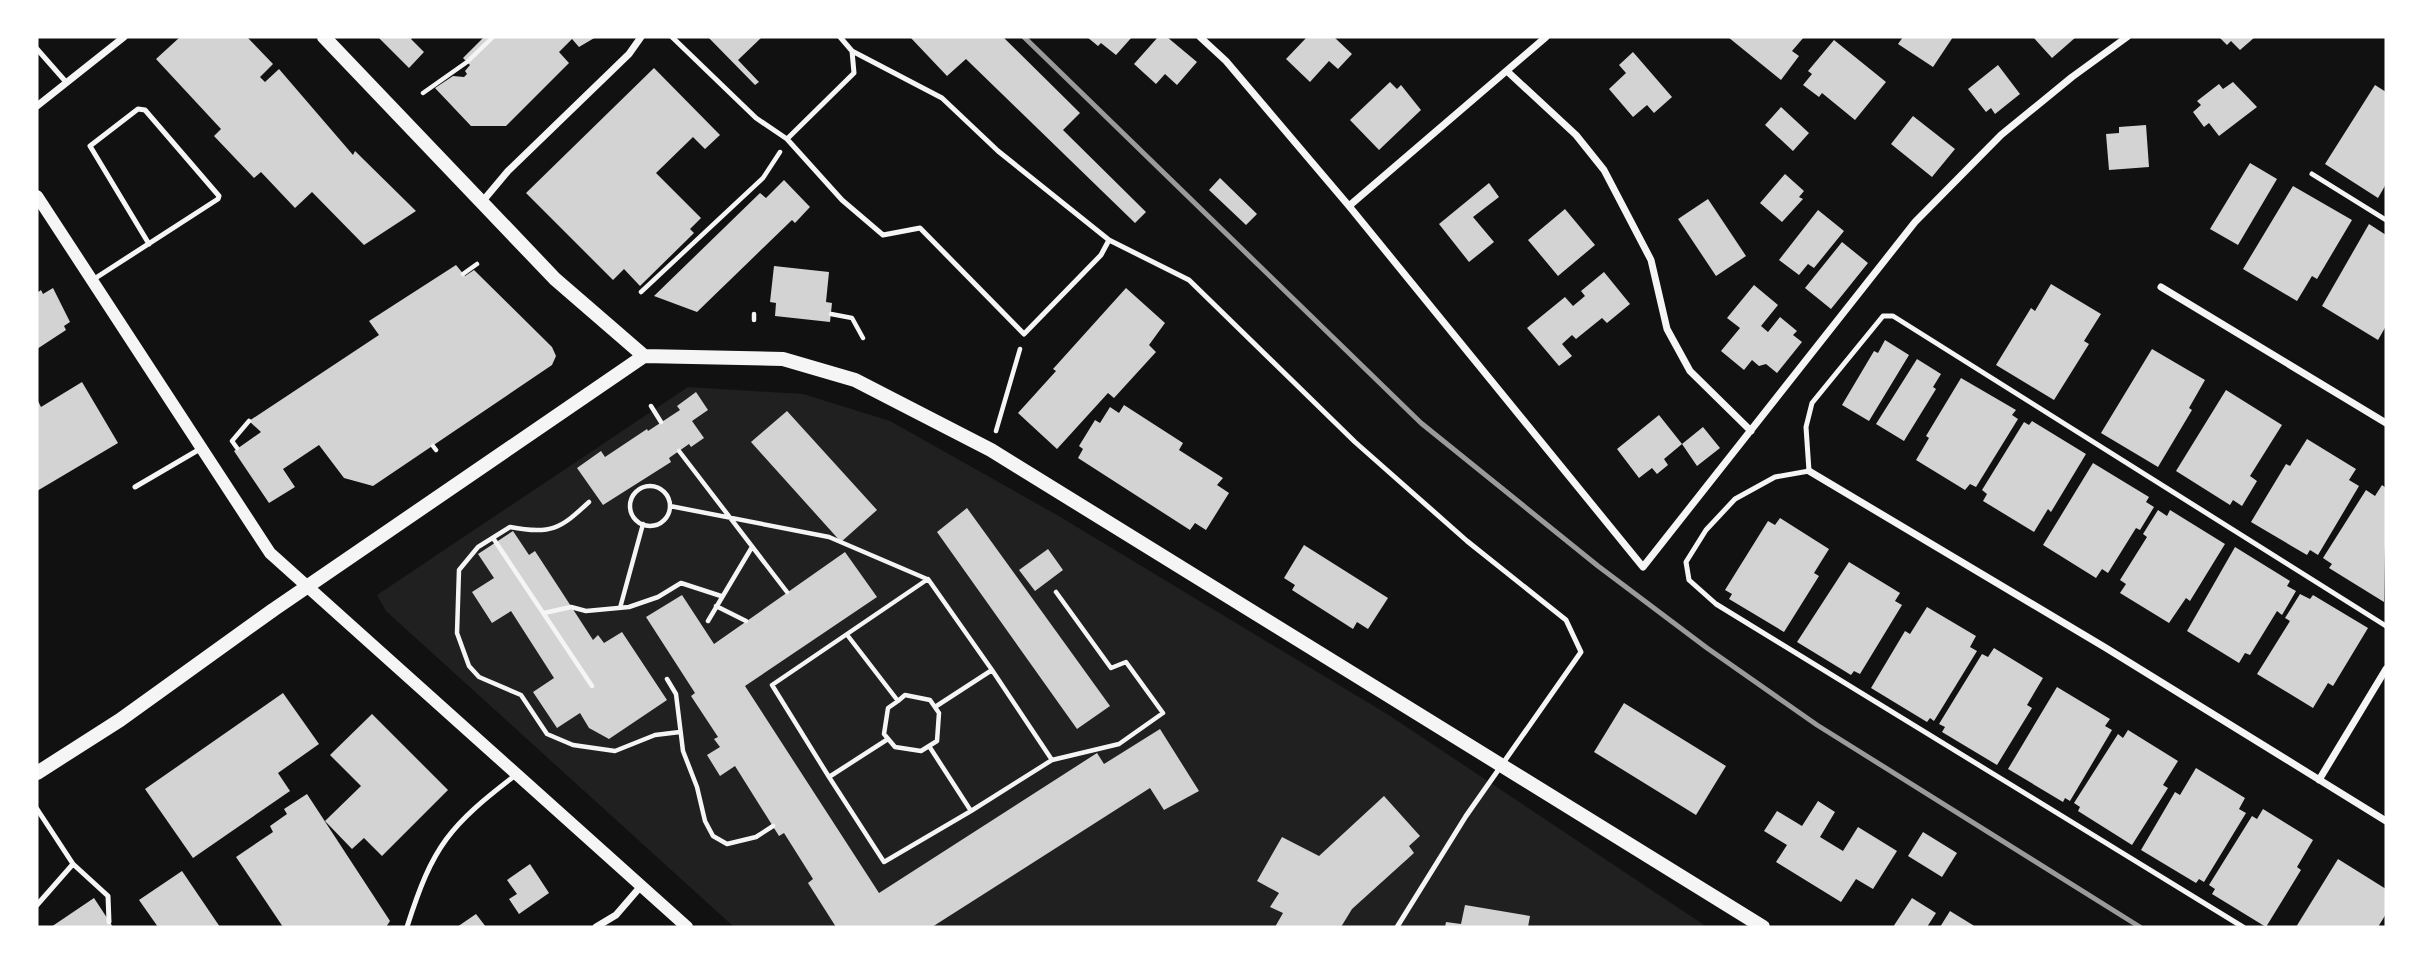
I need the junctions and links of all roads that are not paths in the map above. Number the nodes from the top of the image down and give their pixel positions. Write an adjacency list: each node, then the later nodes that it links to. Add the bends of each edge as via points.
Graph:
1 (124, 37): 12 (street)
2 (324, 37): 17 (main road)
3 (641, 37): 17 (street)
4 (672, 37): 14 (lane, via 756,118)
5 (840, 37): 10 (lane)
6 (1200, 37): 18 (street, via 1226,61)
7 (1546, 37): 11 (street)
8 (2127, 37): 26 (street, via 2001,135 1915,222)
9 (37, 49): 12 (lane)
10 (852, 51): 14 (lane, via 854,73); 20 (lane, via 942,99 998,151)
11 (1508, 72): 18 (street); 26 (street, via 1576,135 1604,170 1651,260 1667,329 1690,371)
12 (66, 82): 13 (street)
13 (37, 106)
14 (787, 139): 20 (lane, via 842,200 883,235 920,228 1024,334 1101,255)
15 (2312, 174): 19 (lane)
16 (37, 196): 22 (street)
17 (481, 204): 24 (main road, via 555,279)
18 (1349, 206): 26 (street, via 1643,567)
19 (2386, 220)
20 (1109, 240): 33 (lane, via 1189,280 1373,458 1566,620 1581,652)
21 (149, 244): 21 (lane, via 219,196 145,110 138,109 90,146); 22 (lane)
22 (91, 281): 27 (street)
23 (2161, 287): 25 (street)
24 (644, 356): 30 (main road); 33 (main road, via 783,359 855,380 991,450)
25 (2386, 423)
26 (1751, 431)
27 (200, 449): 29 (lane); 30 (street, via 265,545)
28 (1808, 471): 31 (lane, via 1806,427 1812,403 1883,316 1893,316); 36 (street); 48 (lane, via 1775,477 1735,499 1706,530 1686,562 1689,580 1716,604)
29 (135, 488)
30 (308, 585): 34 (main road, via 120,720); 35 (street)
31 (2386, 626)
32 (2386, 669): 36 (street)
33 (1503, 765): 46 (lane); 47 (main road)
34 (37, 773)
35 (517, 774): 40 (street); 43 (lane, via 476,805 448,834 427,868)
36 (2319, 780): 38 (street)
37 (37, 809): 39 (lane)
38 (2386, 821)
39 (73, 864): 41 (lane); 42 (lane, via 108,896)
40 (641, 887): 44 (street, via 616,915); 45 (street)
41 (37, 905)
42 (109, 922)
43 (407, 927)
44 (596, 927)
45 (686, 927)
46 (1397, 927)
47 (1762, 927)
48 (2243, 927)

